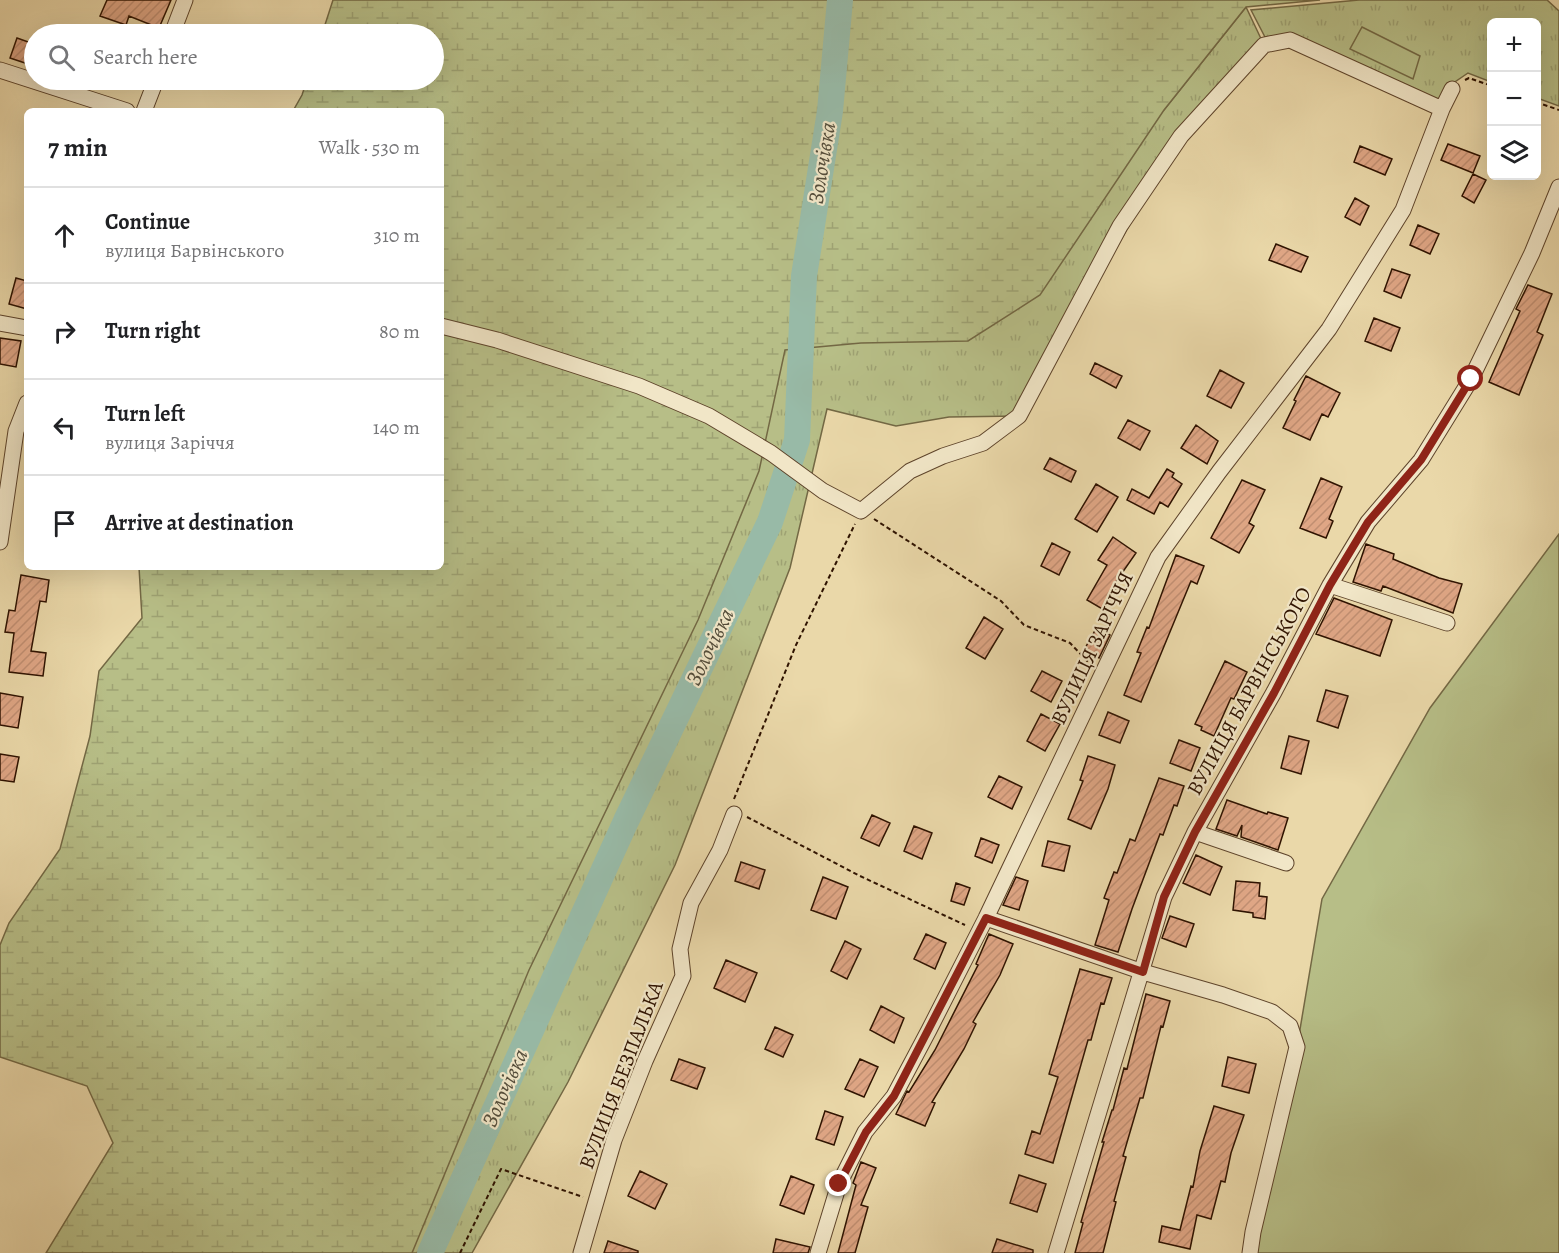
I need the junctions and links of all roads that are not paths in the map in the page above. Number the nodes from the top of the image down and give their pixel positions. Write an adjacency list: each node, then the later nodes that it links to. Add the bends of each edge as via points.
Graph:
1 (185, 0): 2 (street)
2 (176, 24)
3 (0, 70): 4 (street)
4 (24, 78)
5 (1452, 88): 10 (street, ВУЛИЦЯ ЗАРІЧЧЯ)
6 (62, 90): 8 (street)
7 (152, 90): 9 (street)
8 (118, 108)
9 (145, 108)
10 (1442, 109): 14 (street, via 1290,40 1264,45 1181,136 1120,226 1019,416 983,443 910,471 861,511 823,491 771,453 709,416 639,386); 22 (street, ВУЛИЦЯ ЗАРІЧЧЯ, via 1403,210 1329,329 1158,557)
11 (1559, 187): 17 (street, ВУЛИЦЯ БАРВІНСЬКОГО, via 1471,379 1421,460 1368,522)
12 (0, 323): 13 (street)
13 (24, 327)
14 (444, 327)
15 (24, 410): 16 (street, via 15,431)
16 (0, 542)
17 (1330, 585): 18 (street); 20 (street, ВУЛИЦЯ БАРВІНСЬКОГО)
18 (1447, 623)
19 (734, 814): 24 (street, ВУЛИЦЯ БЕЗПАЛЬКА, via 720,850 691,903 680,949 683,976 614,1140)
20 (1195, 832): 21 (street); 23 (street, ВУЛИЦЯ БАРВІНСЬКОГО, via 1164,897)
21 (1286, 862)
22 (982, 925): 23 (street); 25 (street, ВУЛИЦЯ ЗАРІЧЧЯ, via 894,1096 866,1132 839,1184)
23 (1143, 972): 26 (street, ВУЛИЦЯ БАРВІНСЬКОГО); 27 (street, via 1272,1012 1290,1026 1297,1047)
24 (581, 1253)
25 (818, 1253)
26 (1056, 1253)
27 (1250, 1253)

